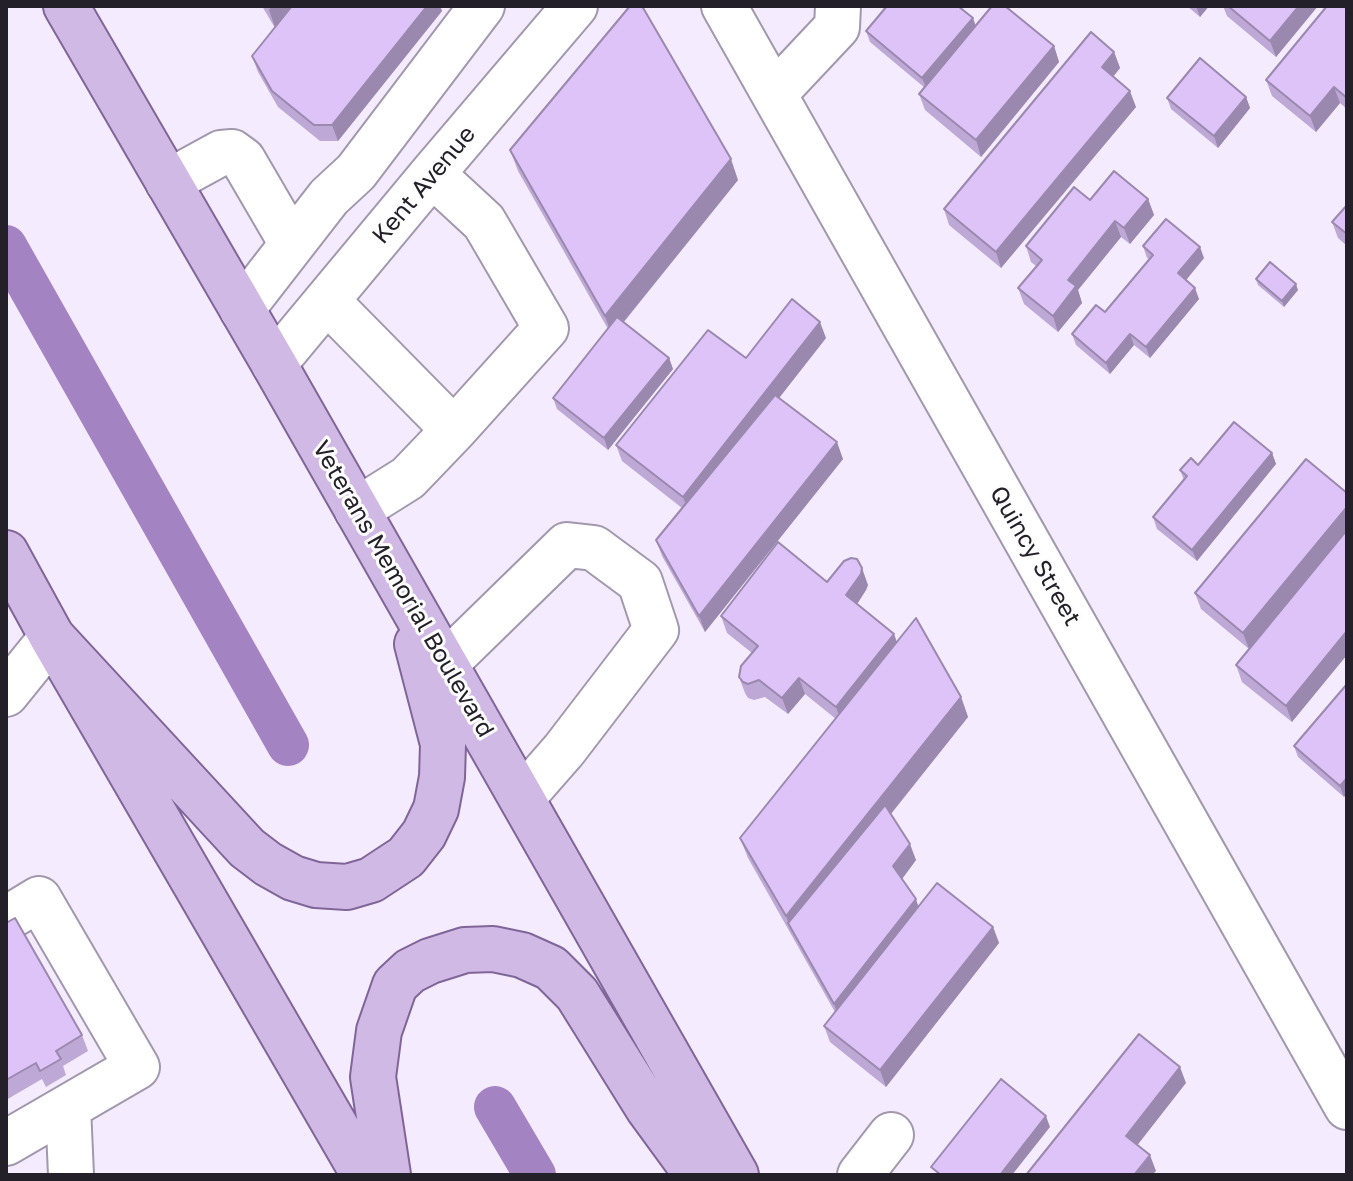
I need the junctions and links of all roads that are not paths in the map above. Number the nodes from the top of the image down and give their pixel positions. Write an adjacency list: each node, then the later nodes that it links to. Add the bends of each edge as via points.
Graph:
1 (66, 6): 8 (main road, Veterans Memorial Boulevard)
2 (575, 6): 7 (street, Kent Avenue)
3 (724, 6): 6 (street, Quincy Street)
4 (838, 6): 6 (street, via 837,27)
5 (469, 11): 9 (street, via 356,172)
6 (774, 94): 23 (street, Quincy Street)
7 (432, 174): 10 (street, Kent Avenue); 13 (street, via 484,222 546,328)
8 (168, 182): 9 (street, via 232,152 243,160); 11 (main road, Veterans Memorial Boulevard)
9 (292, 244): 11 (street)
10 (327, 301): 12 (street, Kent Avenue); 13 (street)
11 (242, 309): 12 (main road, Veterans Memorial Boulevard)
12 (274, 364): 14 (main road, Veterans Memorial Boulevard)
13 (454, 430): 14 (street, via 408,478)
14 (357, 510): 16 (main road, Veterans Memorial Boulevard)
15 (6, 553): 17 (main road)
16 (403, 590): 17 (main road, via 443,744 436,809 406,857 371,880 347,887 293,878 247,848); 18 (main road, Veterans Memorial Boulevard)
17 (52, 637): 19 (street); 28 (main road)
18 (445, 664): 20 (main road, Veterans Memorial Boulevard); 20 (street, via 567,545 594,548 640,582 656,630)
19 (6, 694)
20 (522, 798): 31 (main road, Veterans Memorial Boulevard)
21 (6, 919): 22 (street, via 39,899 137,1067)
22 (68, 1107): 25 (street); 27 (street)
23 (1347, 1107)
24 (891, 1135): 32 (street)
25 (8, 1141): 26 (street)
26 (64, 1175)
27 (71, 1175)
28 (364, 1175)
29 (388, 1175): 30 (main road, via 373,1077 379,1031 395,985 430,961 465,950 493,949 551,968 577,994 648,1108)
30 (700, 1175)
31 (736, 1175)
32 (860, 1175)

